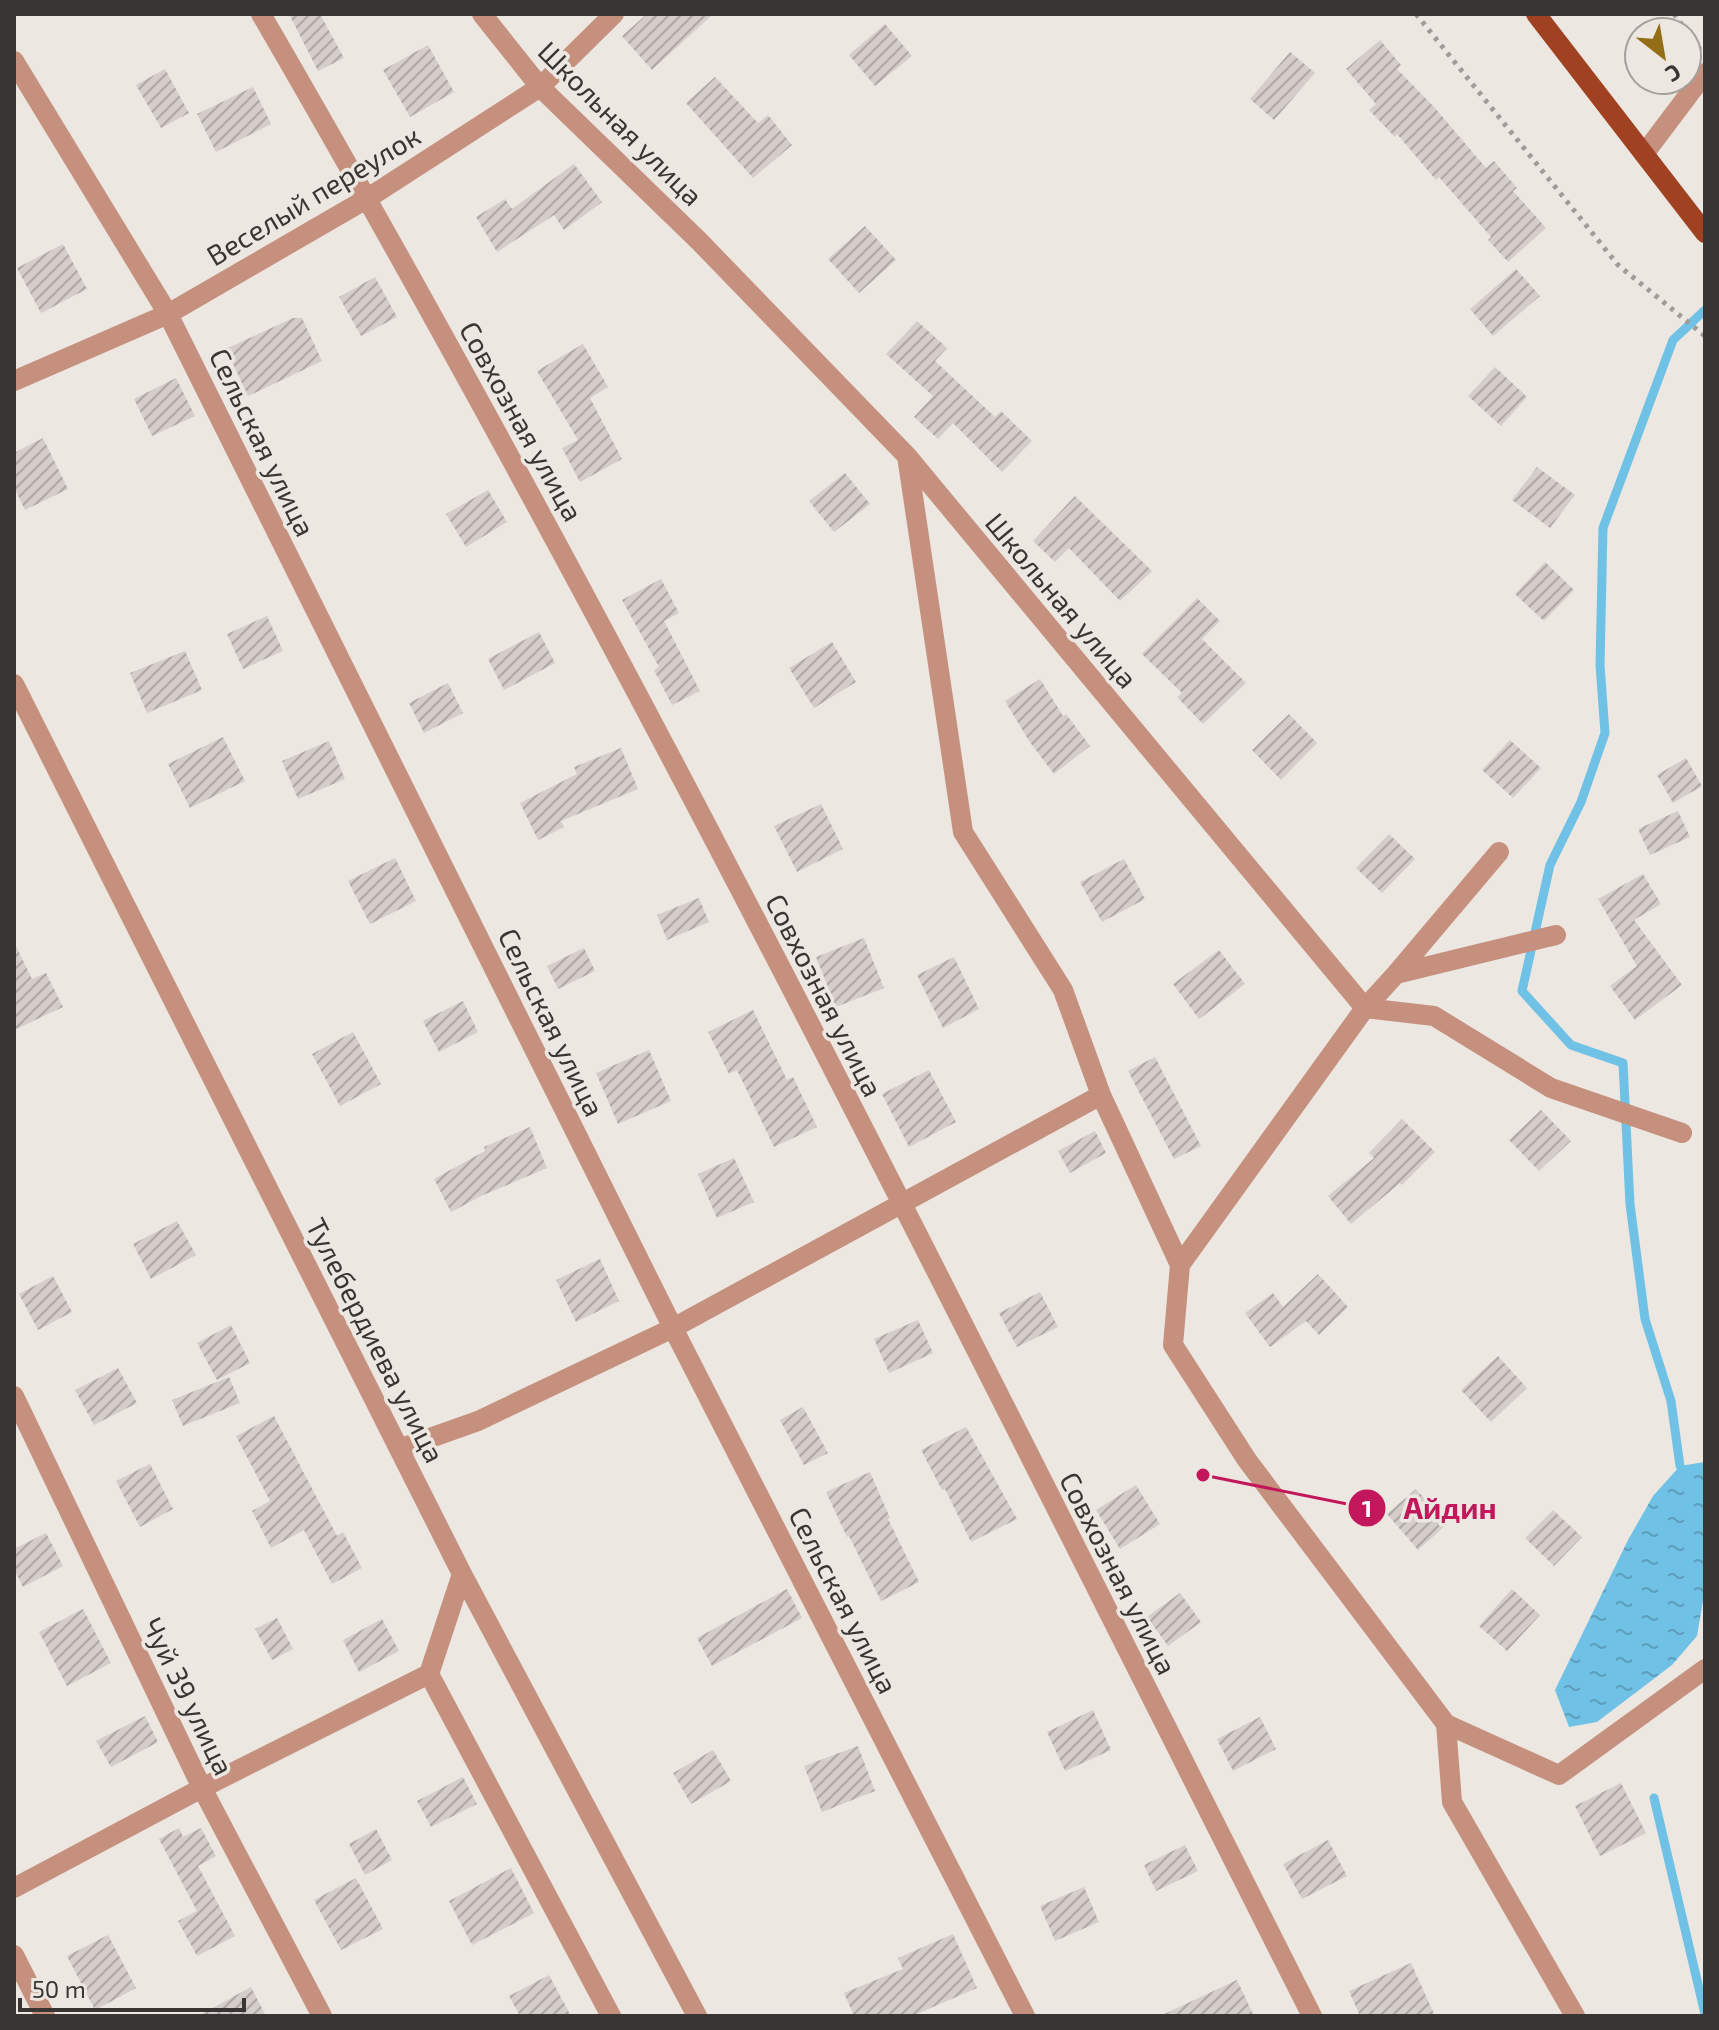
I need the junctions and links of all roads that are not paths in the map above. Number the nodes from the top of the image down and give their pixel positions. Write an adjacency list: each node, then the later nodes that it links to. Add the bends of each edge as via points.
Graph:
1 (261, 14): 9 (street, Совхозная улица)
2 (482, 14): 7 (street, Школьная улица)
3 (614, 14): 7 (street, Веселый переулок)
4 (1536, 14): 8 (main road)
5 (14, 61): 11 (street, Сельская улица)
6 (1705, 73): 8 (street)
7 (540, 87): 9 (street, Веселый переулок); 13 (street, Школьная улица, via 699,241)
8 (1644, 154): 10 (main road)
9 (368, 198): 11 (street, Веселый переулок); 21 (street, Совхозная улица, via 624,666)
10 (1705, 233)
11 (168, 314): 12 (street, Веселый переулок); 23 (street, Сельская улица)
12 (14, 381)
13 (907, 456): 18 (street, Школьная улица); 19 (street, via 963,832 1063,990)
14 (14, 684): 25 (street, Тулебердиева улица)
15 (1499, 852): 17 (street)
16 (1556, 935): 17 (street)
17 (1396, 974): 18 (street)
18 (1365, 1008): 20 (street, via 1434,1016 1551,1088); 22 (street)
19 (1101, 1095): 21 (street); 22 (street)
20 (1682, 1133)
21 (901, 1204): 23 (street); 38 (street, Совхозная улица)
22 (1180, 1265): 29 (street, via 1173,1345 1247,1460)
23 (673, 1328): 25 (street, via 478,1421); 37 (street, Сельская улица)
24 (14, 1396): 30 (street, Чуй 39 улица)
25 (399, 1449): 26 (street, Тулебердиева улица)
26 (462, 1574): 28 (street); 36 (street, Тулебердиева улица)
27 (1705, 1669): 29 (street, via 1559,1775)
28 (429, 1674): 30 (street); 35 (street)
29 (1446, 1724): 39 (street, via 1452,1802)
30 (202, 1788): 31 (street); 34 (street, Чуй 39 улица)
31 (14, 1888)
32 (14, 1955): 33 (street)
33 (45, 2016)
34 (322, 2016)
35 (611, 2016)
36 (697, 2016)
37 (1025, 2016)
38 (1312, 2016)
39 (1575, 2016)

